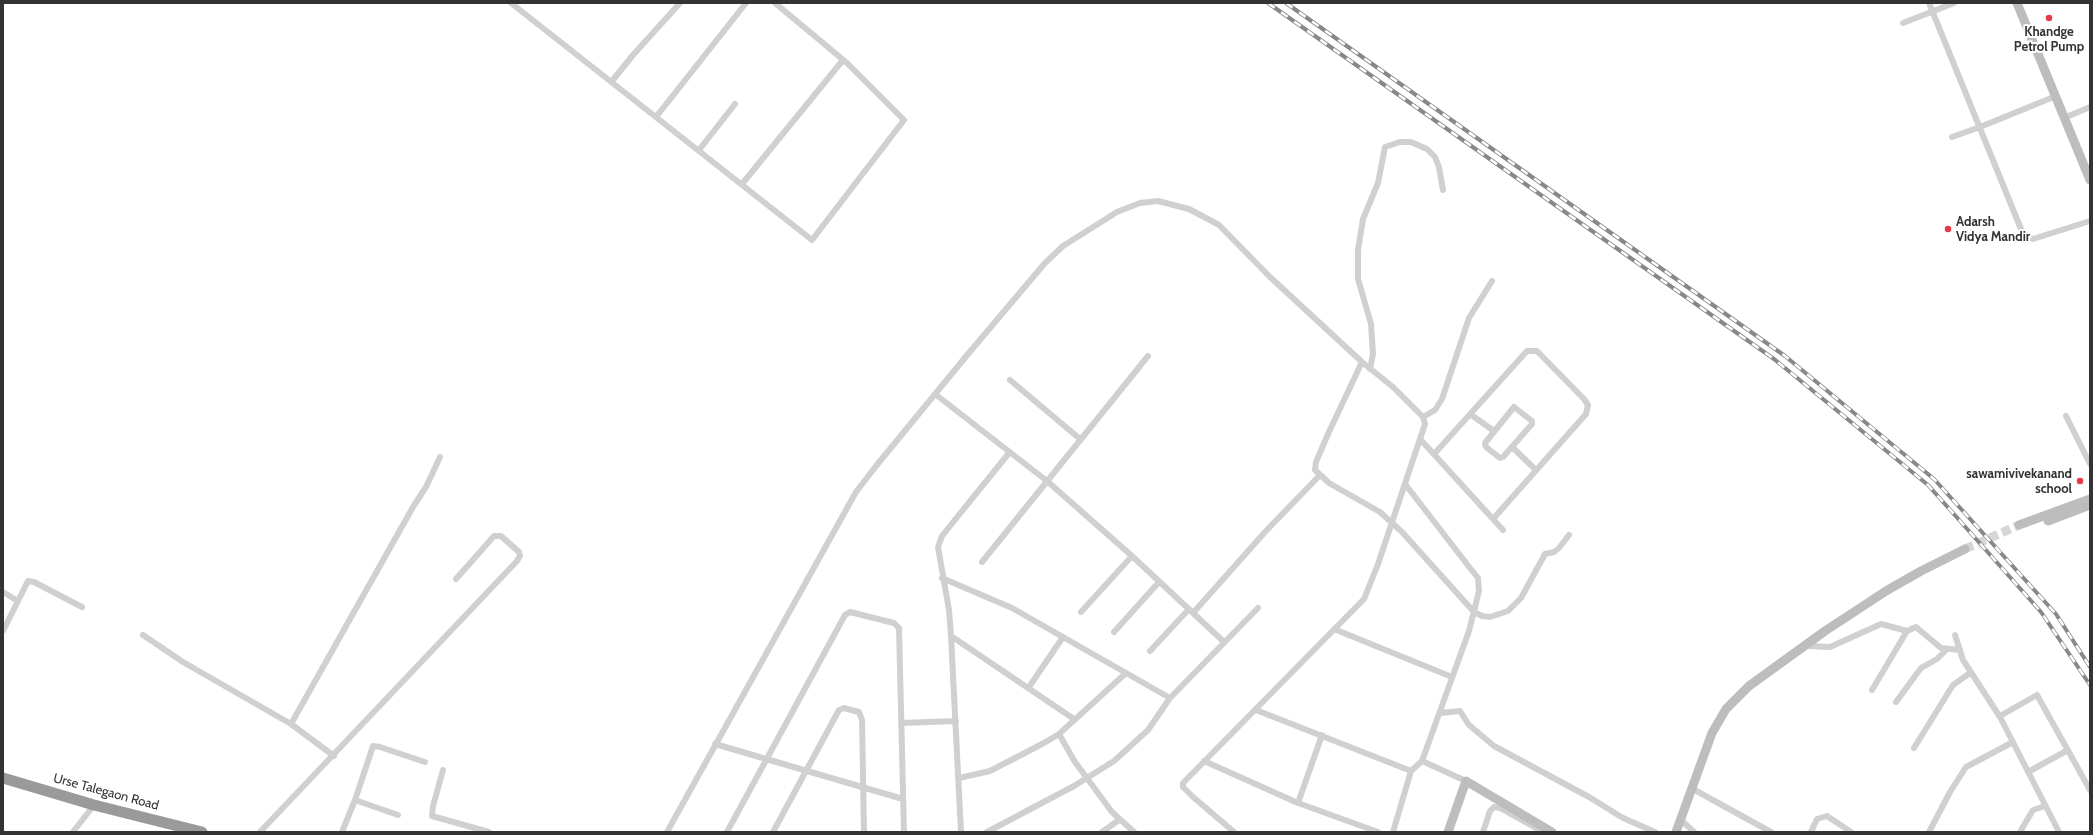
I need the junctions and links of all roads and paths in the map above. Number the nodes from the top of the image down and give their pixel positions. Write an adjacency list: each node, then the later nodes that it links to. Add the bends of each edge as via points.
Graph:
1 (511, 3): 11 (street)
2 (680, 3): 11 (street)
3 (746, 3): 15 (street)
4 (775, 3): 10 (street)
5 (1929, 3): 8 (street)
6 (1954, 3): 8 (street)
7 (2017, 3): 12 (street)
8 (1933, 10): 9 (street); 17 (street)
9 (1903, 23)
10 (844, 60): 21 (street); 21 (street, via 904,120 812,240)
11 (612, 81): 15 (street)
12 (2056, 96): 16 (street); 17 (street)
13 (735, 104): 19 (street)
14 (2090, 107): 16 (street)
15 (656, 117): 19 (street)
16 (2064, 118): 20 (street)
17 (1980, 128): 18 (street); 23 (street, via 2023,234 2033,239)
18 (1952, 136)
19 (699, 150): 21 (street)
20 (2090, 180)
21 (742, 184)
22 (1443, 190): 27 (street, via 1437,162 1427,149 1411,142 1395,143 1385,147 1378,183 1363,219 1358,250 1358,279 1371,324 1373,354)
23 (2090, 221)
24 (1492, 281): 32 (street, via 1469,318 1442,399 1435,410)
25 (1148, 356): 35 (street)
26 (1362, 362): 27 (street); 29 (street, via 1270,277 1219,225 1189,209 1158,201 1140,203 1117,212 1063,246 1045,263); 42 (street, via 1316,462 1315,470)
27 (1370, 369): 32 (street, via 1393,387)
28 (1010, 380): 35 (street)
29 (935, 394): 37 (street); 94 (street, via 856,492)
30 (1470, 414): 33 (street); 38 (street); 41 (street, via 1527,351 1537,351 1584,399 1588,409)
31 (2066, 416): 40 (street)
32 (1423, 417): 34 (street, via 1425,424)
33 (1494, 431): 36 (street, via 1485,443 1497,457 1502,458); 36 (street, via 1514,407 1532,421)
34 (1420, 438): 38 (street); 44 (street)
35 (1080, 439): 43 (street)
36 (1512, 447): 41 (street)
37 (1008, 453): 43 (street); 54 (street, via 942,536 938,547)
38 (1435, 453): 47 (street)
39 (440, 457): 90 (street, via 426,487)
40 (2090, 464)
41 (1536, 470): 47 (street)
42 (1320, 475): 48 (street, via 1347,495 1380,512); 61 (street)
43 (1047, 481): 52 (street); 53 (street)
44 (1405, 484): 48 (street); 63 (street, via 1478,578 1479,591)
45 (2090, 499): 46 (street, via 2020,528)
46 (2090, 505)
47 (1493, 518): 49 (street)
48 (1392, 523): 63 (street); 64 (street, via 1364,599)
49 (1503, 530)
50 (1569, 535): 63 (street, via 1554,552 1545,554 1521,598 1508,611 1490,617)
51 (1967, 552): 73 (street, via 1928,571)
52 (1132, 556): 56 (street); 62 (street)
53 (982, 562)
54 (942, 578): 70 (street, via 949,610); 71 (street, via 1012,608)
55 (456, 579): 97 (street, via 494,536 501,536 519,552 517,561)
56 (1159, 582): 61 (street); 67 (street)
57 (3, 592): 58 (street)
58 (18, 600): 59 (street, via 28,581); 65 (street)
59 (82, 607)
60 (1258, 608): 72 (street)
61 (1191, 611): 72 (street); 76 (street)
62 (1081, 612)
63 (1474, 612): 79 (street)
64 (1334, 629): 79 (street); 84 (street)
65 (3, 631)
66 (1907, 631): 73 (street, via 1881,624 1830,646); 74 (street, via 1916,627 1941,648); 81 (street)
67 (1114, 632)
68 (143, 635): 90 (street, via 182,662)
69 (1955, 635): 75 (street)
70 (951, 636): 80 (street); 88 (street)
71 (1063, 637): 77 (street); 80 (street)
72 (1224, 642): 82 (street)
73 (1805, 647): 111 (street, via 1749,686 1726,709 1712,734)
74 (1947, 649): 75 (street); 83 (street, via 1937,659 1921,668)
75 (1960, 650): 78 (street)
76 (1150, 651)
77 (1126, 673): 82 (street); 87 (street)
78 (1970, 673): 86 (street); 95 (street, via 1953,685)
79 (1452, 677): 85 (street)
80 (1030, 687): 87 (street)
81 (1872, 690)
82 (1170, 698): 108 (street, via 1148,730 1114,761)
83 (1896, 702)
84 (1256, 710): 92 (street); 99 (street)
85 (1440, 713): 101 (street); 142 (street, via 1460,712 1469,725 1494,746 1623,818)
86 (2000, 716): 93 (street); 96 (street, via 2037,695)
87 (1074, 719): 91 (street)
88 (956, 721): 89 (street); 107 (street)
89 (901, 723): 98 (street, via 900,628 894,623 850,612 845,615); 113 (street)
90 (291, 724): 97 (street)
91 (1059, 734): 107 (street, via 990,771); 108 (street)
92 (1322, 735): 104 (street); 115 (street)
93 (2013, 742): 105 (street); 148 (street, via 1966,767)
94 (715, 744): 98 (street); 126 (street)
95 (1914, 748)
96 (2068, 750): 105 (street); 112 (street)
97 (334, 756): 123 (street)
98 (766, 759): 103 (street); 127 (street)
99 (1204, 761): 115 (street); 135 (street, via 1183,783 1183,787)
100 (424, 762): 114 (street, via 373,746)
101 (1422, 762): 104 (street); 109 (street)
102 (443, 770): 125 (street, via 432,816)
103 (806, 771): 110 (street); 110 (street, via 839,710 844,708 861,715); 128 (street)
104 (1410, 771): 137 (street)
105 (2028, 772): 117 (street)
106 (3, 778): 116 (highway, Urse Talegaon Road)
107 (958, 778): 131 (street)
108 (1087, 778): 120 (street); 132 (street)
109 (1466, 781): 138 (street); 141 (street)
110 (862, 787): 113 (street); 129 (street)
111 (1691, 788): 119 (street); 145 (street)
112 (2090, 790)
113 (903, 799): 130 (street)
114 (355, 800): 118 (street); 124 (street)
115 (1298, 803): 136 (street)
116 (94, 805): 121 (street); 122 (highway, Urse Talegaon Road)
117 (2045, 806): 149 (street, via 2033,810); 150 (street)
118 (398, 815)
119 (1680, 819): 143 (street); 144 (street)
120 (1119, 820): 133 (street); 134 (street)
121 (73, 832)
122 (202, 832)
123 (260, 832)
124 (342, 832)
125 (489, 832)
126 (667, 832)
127 (727, 832)
128 (773, 832)
129 (864, 832)
130 (904, 832)
131 (961, 832)
132 (987, 832)
133 (1102, 832)
134 (1134, 832)
135 (1234, 832)
136 (1378, 832)
137 (1393, 832)
138 (1448, 832)
139 (1483, 832): 140 (street, via 1490,811 1494,807)
140 (1543, 832)
141 (1552, 832)
142 (1656, 832)
143 (1676, 832)
144 (1694, 832)
145 (1771, 832)
146 (1811, 832): 147 (street, via 1817,818 1827,816)
147 (1851, 832)
148 (1929, 832)
149 (2020, 832)
150 (2059, 832)

